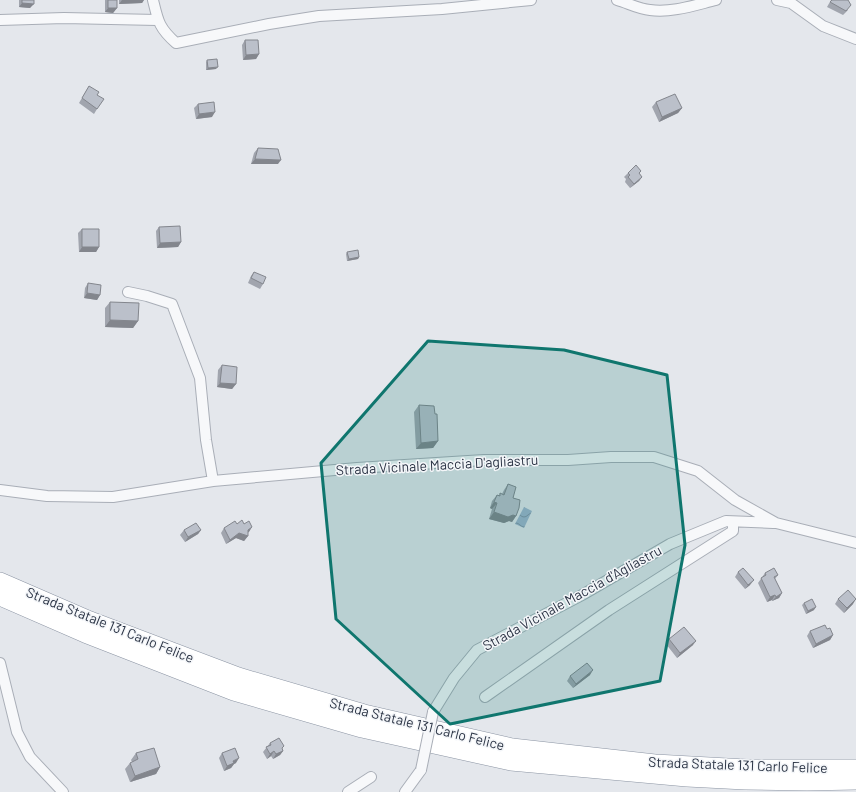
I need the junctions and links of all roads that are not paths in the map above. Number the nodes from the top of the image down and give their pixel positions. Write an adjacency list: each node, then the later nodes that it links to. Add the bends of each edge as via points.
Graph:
1 (153, 0): 8 (street)
2 (531, 0): 8 (street, via 442,9 319,16 176,43 165,33)
3 (617, 0): 6 (street)
4 (716, 0): 6 (street, via 661,10 651,10)
5 (778, 0): 9 (street, via 791,3 822,26)
6 (636, 3)
7 (0, 20): 8 (street)
8 (157, 20)
9 (856, 39)
10 (128, 292): 11 (street, via 172,304 200,378)
11 (213, 481): 12 (street, Strada Vicinale Maccia D'agliastru, via 113,497 47,496); 14 (street, Strada Vicinale Maccia D'agliastru, via 484,460 654,457 698,471 735,500)
12 (0, 490)
13 (733, 522): 14 (street, Strada Vicinale Maccia d'Agliastru); 19 (street, via 733,531 609,610); 26 (street, Strada Vicinale Maccia d'Agliastru, bridge, via 726,521 670,544 582,595 477,650 454,678 433,712 421,770)
14 (776, 523): 15 (street, Strada Vicinale Maccia D'agliastru)
15 (856, 543)
16 (0, 580): 21 (highway, Strada Statale 131 Carlo Felice, via 90,620 238,676 364,713 512,747 655,763)
17 (0, 597): 21 (highway, Strada Statale 131 Carlo Felice, via 85,634 234,692 362,729 511,762)
18 (0, 663): 24 (street, via 17,732 30,757)
19 (485, 697)
20 (856, 768): 21 (highway, Strada Statale 131 Carlo Felice, via 746,768)
21 (687, 772): 23 (highway, Strada Statale 131 Carlo Felice, via 745,782)
22 (371, 777): 25 (street)
23 (856, 781)
24 (63, 792)
25 (348, 792)
26 (405, 792)

